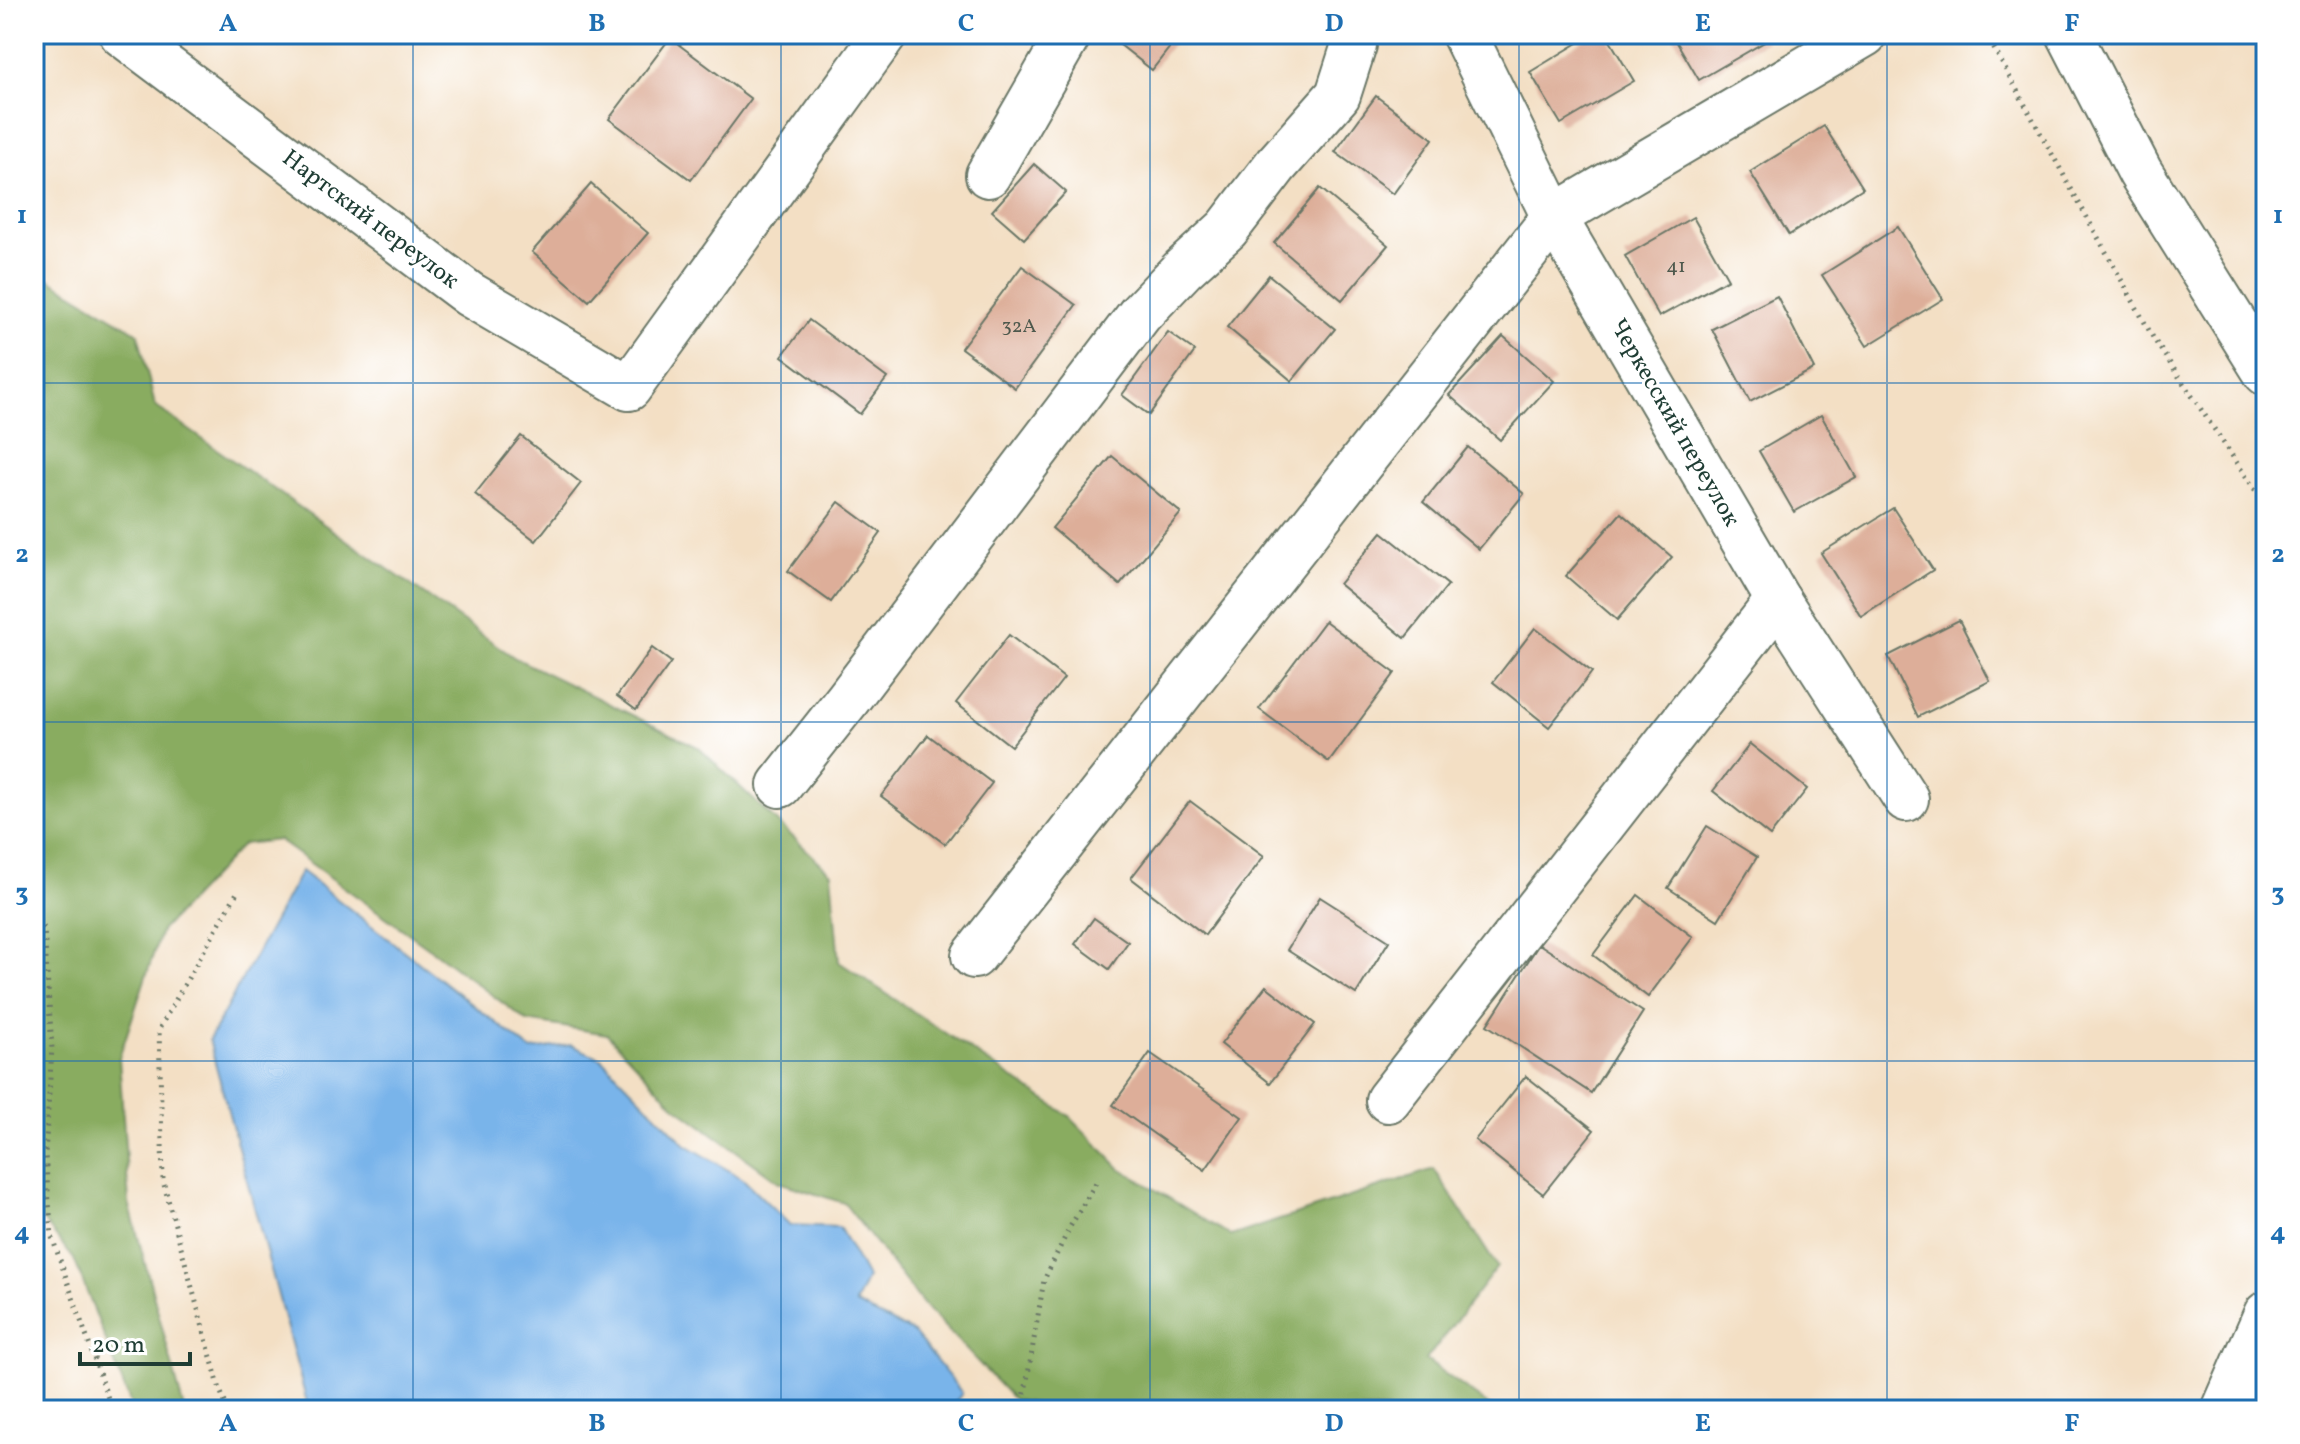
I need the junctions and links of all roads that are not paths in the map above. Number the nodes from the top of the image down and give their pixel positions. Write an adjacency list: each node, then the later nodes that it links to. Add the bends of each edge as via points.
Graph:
1 (122, 34): 2 (street, Нартский переулок, via 469,294 629,388)
2 (883, 34)
3 (1069, 34): 8 (street)
4 (1355, 34): 12 (street, via 1338,95 1227,229 1140,314)
5 (1464, 34): 9 (street, Черкесский переулок)
6 (1865, 34): 9 (street)
7 (2069, 34): 10 (street, via 2140,172)
8 (988, 175)
9 (1554, 217): 11 (street, Черкесский переулок); 14 (street)
10 (2266, 373)
11 (1778, 600): 13 (street, Черкесский переулок); 15 (street)
12 (780, 785)
13 (1906, 799)
14 (974, 956)
15 (1388, 1100)
16 (2266, 1314): 18 (street)
17 (2266, 1386): 19 (street)
18 (2224, 1410)
19 (2255, 1410)

